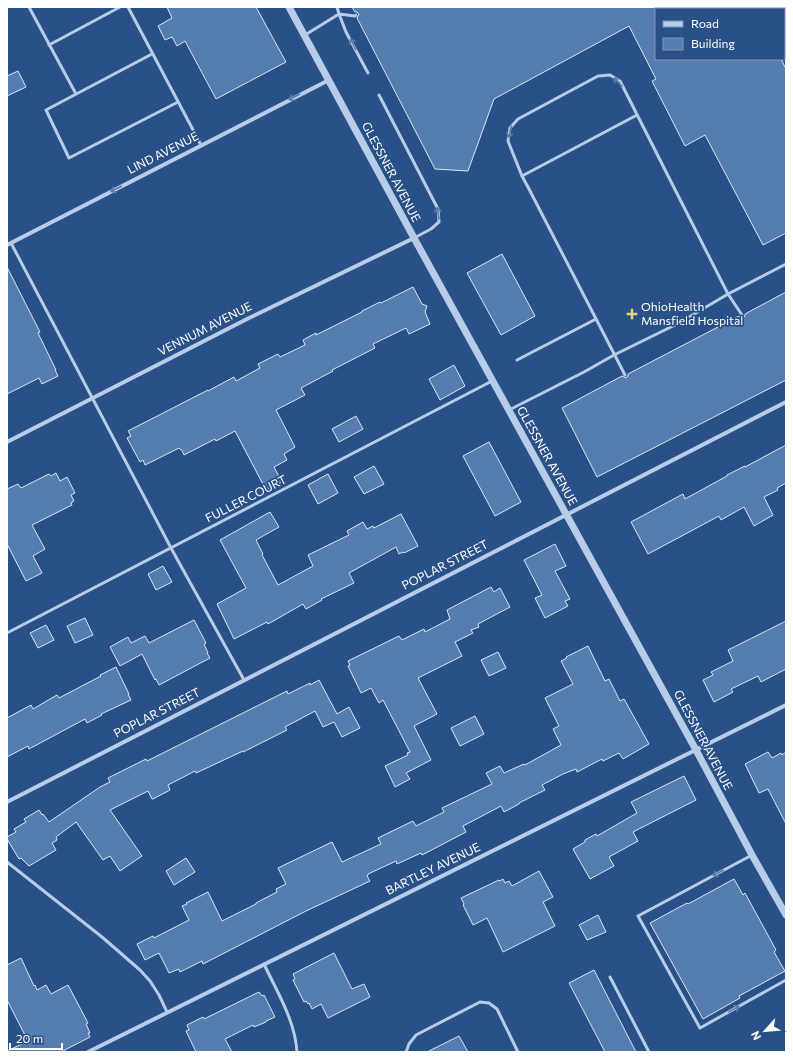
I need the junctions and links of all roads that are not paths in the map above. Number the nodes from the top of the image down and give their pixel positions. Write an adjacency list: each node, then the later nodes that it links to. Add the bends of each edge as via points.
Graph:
1 (29, 7): 9 (lane)
2 (120, 7): 9 (lane)
3 (128, 7): 10 (lane)
4 (289, 7): 8 (street, GLESSNER AVENUE)
5 (337, 7): 6 (lane)
6 (340, 14): 7 (lane); 8 (lane); 11 (lane, one-way to 6, via 346,32)
7 (356, 15)
8 (305, 35): 12 (street, GLESSNER AVENUE)
9 (50, 45): 13 (lane)
10 (152, 54): 13 (lane); 15 (lane)
11 (368, 72)
12 (329, 80): 17 (street, LIND AVENUE, one-way to 17); 19 (street, GLESSNER AVENUE)
13 (76, 94): 15 (lane, via 46,110 69,158)
14 (379, 95): 19 (lane, one-way to 14, via 439,222 438,209)
15 (178, 102): 17 (lane)
16 (637, 115): 18 (lane); 18 (lane, one-way to 18, via 620,81 610,75 598,76 518,118 510,128 508,141); 22 (lane)
17 (201, 145): 20 (street, LIND AVENUE, one-way to 20)
18 (522, 176): 24 (lane)
19 (414, 238): 28 (street, GLESSNER AVENUE); 29 (street, VENNUM AVENUE)
20 (9, 244): 29 (lane)
21 (786, 264): 22 (lane)
22 (728, 294): 23 (lane); 25 (lane)
23 (742, 315)
24 (596, 319): 25 (lane); 26 (lane)
25 (614, 355): 27 (lane); 31 (lane)
26 (517, 360)
27 (625, 375)
28 (493, 380): 31 (street, GLESSNER AVENUE); 34 (lane, FULLER COURT)
29 (92, 398): 32 (street, VENNUM AVENUE); 34 (lane)
30 (786, 402): 33 (street, POPLAR STREET)
31 (510, 410): 33 (street, GLESSNER AVENUE)
32 (7, 442)
33 (567, 514): 36 (street, POPLAR STREET); 38 (street, GLESSNER AVENUE)
34 (171, 548): 35 (lane, FULLER COURT); 36 (lane)
35 (7, 633)
36 (244, 680): 39 (street, POPLAR STREET)
37 (786, 704): 38 (street, BARTLEY AVENUE)
38 (696, 750): 40 (street, GLESSNER AVENUE); 45 (street, BARTLEY AVENUE)
39 (7, 802)
40 (752, 855): 44 (street, GLESSNER AVENUE); 47 (lane, one-way to 47, via 638,916 700,1028)
41 (7, 862): 42 (lane)
42 (11, 865): 43 (lane); 48 (lane, via 140,970 150,981)
43 (7, 869)
44 (786, 915)
45 (264, 964): 48 (street, BARTLEY AVENUE); 50 (lane, via 290,1018)
46 (610, 977): 53 (lane)
47 (786, 980)
48 (167, 1012): 49 (street, BARTLEY AVENUE)
49 (88, 1052)
50 (297, 1052)
51 (406, 1052): 52 (lane, via 416,1035 480,1002 489,1003 496,1009)
52 (518, 1052)
53 (649, 1052)

